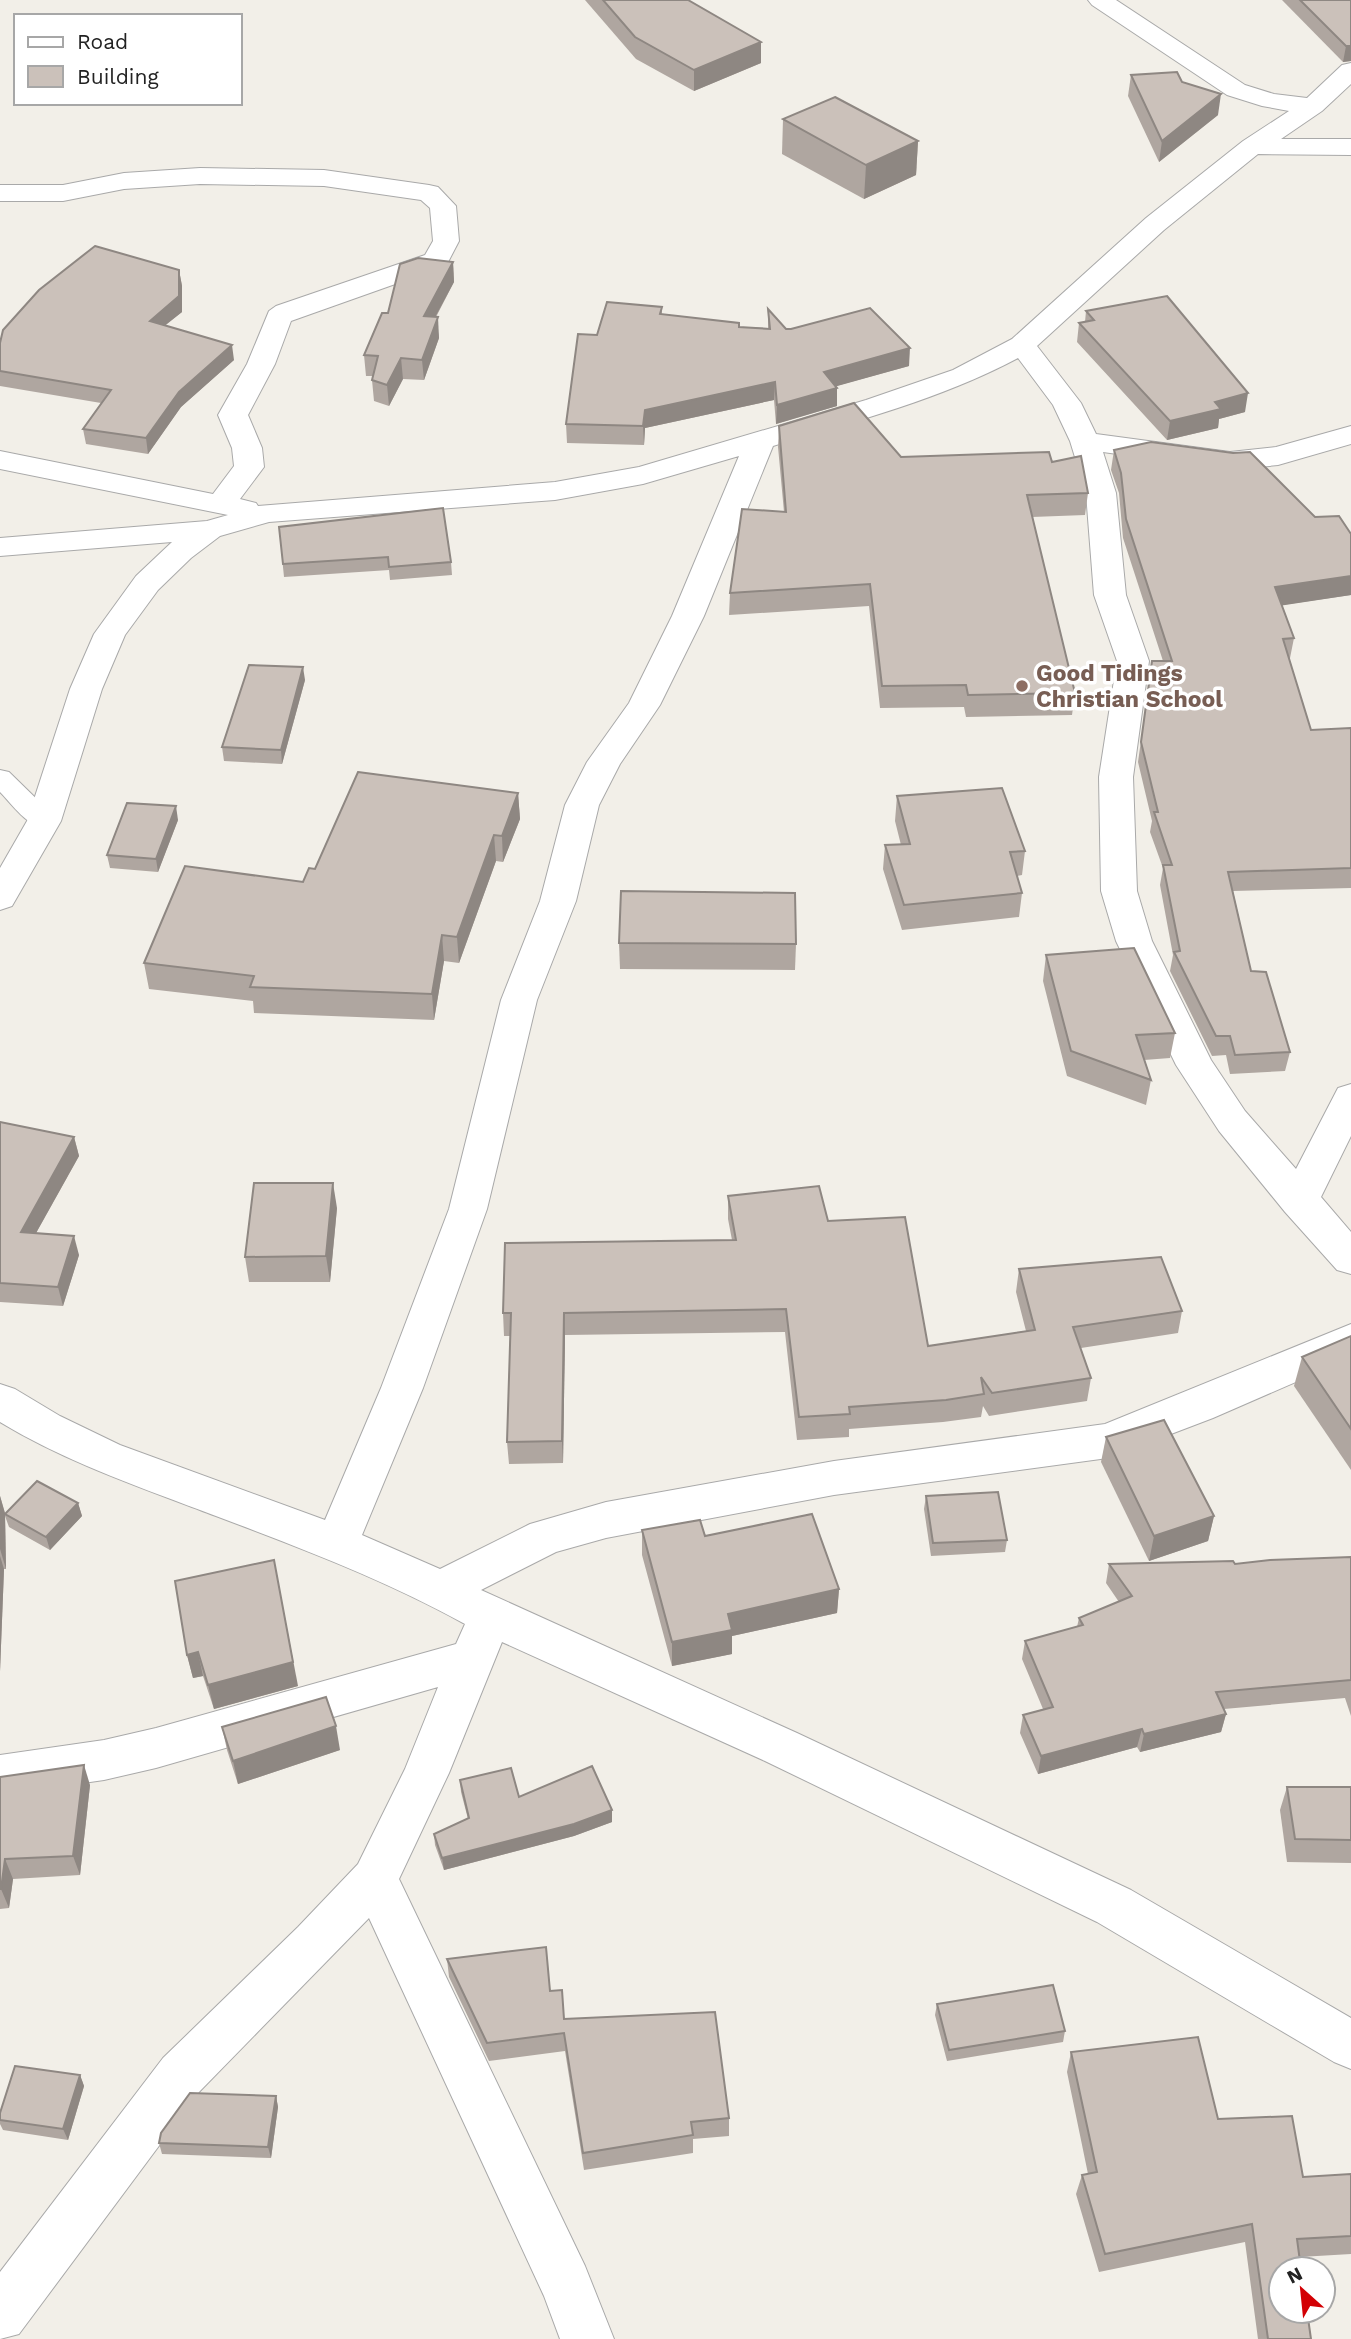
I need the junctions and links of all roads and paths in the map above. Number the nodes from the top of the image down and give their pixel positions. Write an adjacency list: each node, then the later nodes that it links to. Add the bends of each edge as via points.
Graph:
1 (1100, 0): 3 (street, via 1236,90 1271,101)
2 (1351, 70): 3 (street)
3 (1313, 106): 4 (street)
4 (1252, 146): 5 (street); 7 (street, via 1155,224)
5 (1351, 147)
6 (0, 193): 12 (street, via 63,192 173,177 324,178 429,193 443,206 446,241 436,260 279,317 261,365 233,415 249,467)
7 (1023, 345): 9 (street, via 1066,403); 10 (street, via 962,376)
8 (1348, 439): 9 (street, via 1278,456 1230,461)
9 (1085, 441): 18 (street, via 1101,493 1110,595 1133,661 1116,776 1119,891 1134,941 1195,1065 1233,1121)
10 (759, 443): 12 (street, via 643,475 555,491); 22 (street, via 683,627 644,705 604,762 582,805 558,901 519,1000 468,1209 407,1376)
11 (0, 460): 12 (street)
12 (215, 517): 13 (street); 15 (street, via 147,583 110,634 86,689)
13 (0, 547)
14 (0, 778): 15 (lane)
15 (44, 821): 16 (street)
16 (0, 898)
17 (1351, 1098): 18 (street)
18 (1299, 1202): 19 (street)
19 (1351, 1259)
20 (1351, 1340): 23 (street, via 1108,1441 834,1478 606,1520 545,1537)
21 (0, 1401): 22 (street, via 105,1457)
22 (337, 1542): 23 (street)
23 (441, 1589): 24 (street)
24 (482, 1637): 25 (street, via 156,1748); 26 (street, via 426,1773); 27 (street, via 781,1747 1114,1906)
25 (0, 1775)
26 (375, 1879): 28 (street, via 181,2075); 29 (street, via 566,2285)
27 (1351, 2045)
28 (0, 2315)
29 (587, 2339)

